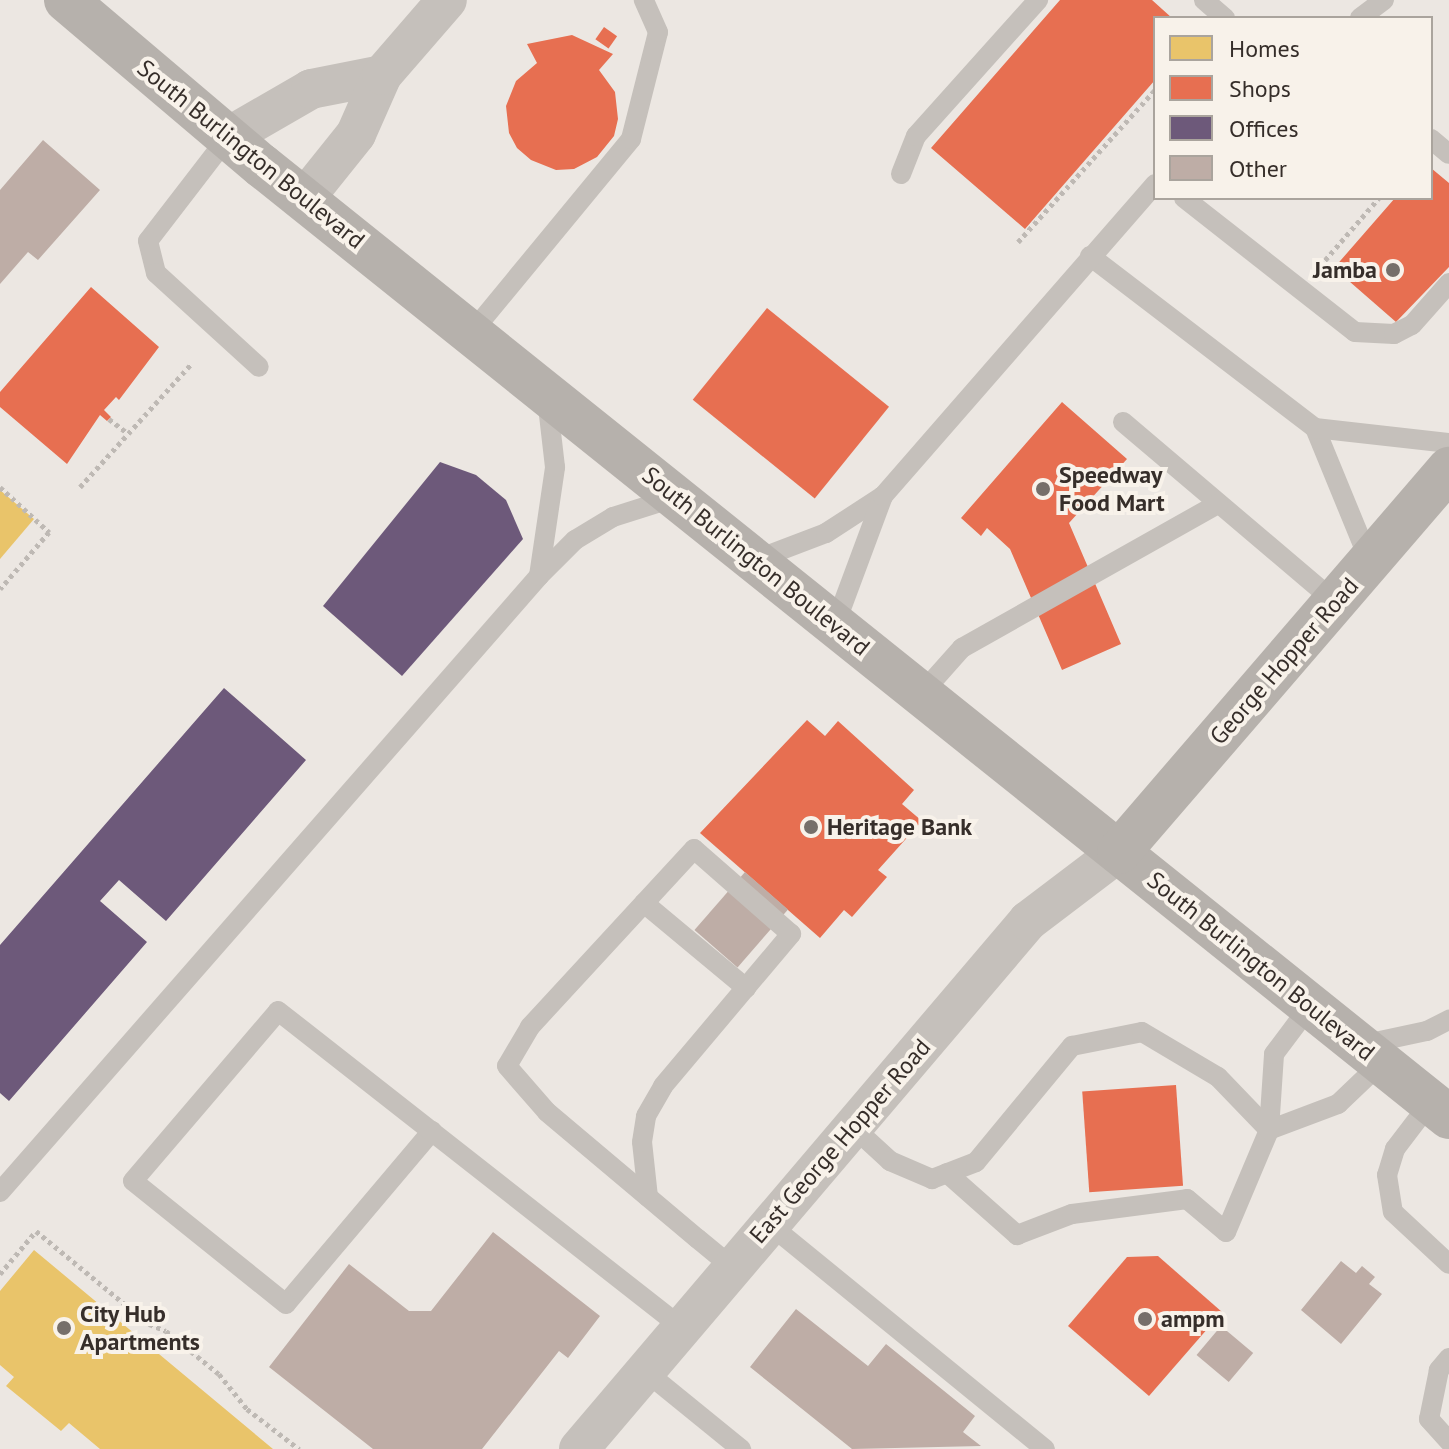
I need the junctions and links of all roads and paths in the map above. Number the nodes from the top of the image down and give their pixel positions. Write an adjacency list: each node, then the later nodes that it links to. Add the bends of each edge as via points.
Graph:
1 (66, 0): 11 (main road, South Burlington Boulevard)
2 (447, 0): 9 (street)
3 (644, 0): 23 (lane, via 658,32 631,139)
4 (1038, 0): 14 (lane, via 916,136)
5 (1204, 0): 7 (lane)
6 (1384, 0): 8 (lane)
7 (1223, 16)
8 (1363, 16)
9 (382, 75): 11 (street, via 311,89); 16 (street, via 356,134)
10 (1153, 92): 19 (path)
11 (228, 137): 16 (main road, South Burlington Boulevard); 25 (lane, via 148,241 156,273)
12 (1433, 141): 13 (lane)
13 (1449, 154)
14 (901, 174)
15 (1153, 186): 20 (lane)
16 (304, 199): 23 (main road, South Burlington Boulevard)
17 (1187, 200): 22 (lane, via 1355,332 1394,334 1412,325)
18 (1377, 200): 21 (path)
19 (1018, 242)
20 (1090, 256): 29 (lane); 35 (lane)
21 (1311, 276)
22 (1449, 283)
23 (472, 332): 26 (main road, South Burlington Boulevard)
24 (192, 363): 30 (path)
25 (259, 367)
26 (546, 392): 36 (main road, South Burlington Boulevard); 40 (lane, via 555,467)
27 (109, 419): 30 (path)
28 (1123, 422): 37 (lane)
29 (1315, 428): 31 (lane); 39 (lane)
30 (126, 432): 34 (path)
31 (1449, 443)
32 (1449, 469): 39 (main road, George Hopper Road)
33 (0, 487): 41 (path, via 49,532)
34 (80, 487)
35 (883, 496): 38 (lane, via 826,533); 43 (lane)
36 (676, 497): 38 (main road, South Burlington Boulevard); 40 (lane, via 613,517 575,540)
37 (1218, 504): 42 (lane); 44 (lane, via 962,648)
38 (755, 560): 43 (main road, South Burlington Boulevard)
39 (1370, 562): 42 (main road, George Hopper Road)
40 (539, 576): 56 (lane)
41 (0, 589)
42 (1335, 602): 45 (main road, George Hopper Road)
43 (835, 625): 44 (main road, South Burlington Boulevard)
44 (921, 694): 45 (main road, South Burlington Boulevard)
45 (1119, 852): 48 (main road, South Burlington Boulevard); 52 (street, East George Hopper Road, via 1028,921)
46 (644, 903): 47 (lane); 47 (lane, via 694,849 791,934); 57 (lane, via 530,1027 507,1066 547,1112)
47 (746, 988): 57 (lane, via 663,1086 646,1116 642,1142)
48 (1310, 1006): 50 (main road, South Burlington Boulevard); 53 (lane, via 1274,1054)
49 (1449, 1020): 50 (lane)
50 (1370, 1054): 51 (main road, South Burlington Boulevard); 53 (lane, via 1338,1104)
51 (1440, 1110): 59 (lane, via 1395,1149 1387,1175 1393,1212)
52 (852, 1126): 55 (lane, via 890,1161 932,1179); 58 (street, East George Hopper Road)
53 (1269, 1130): 55 (lane, via 1218,1077 1142,1032 1072,1046 976,1162); 55 (lane, via 1226,1232 1187,1199 1072,1214 1017,1235)
54 (432, 1131): 54 (lane, via 278,1011 133,1181 286,1304); 62 (lane)
55 (947, 1173)
56 (0, 1192)
57 (648, 1197): 60 (lane)
58 (769, 1224): 60 (street, East George Hopper Road); 65 (lane)
59 (1449, 1264)
60 (732, 1267): 62 (street, East George Hopper Road)
61 (0, 1274): 67 (path, via 36,1231 219,1374 247,1409)
62 (681, 1327): 64 (street, East George Hopper Road)
63 (1449, 1358): 66 (lane, via 1439,1370 1429,1419)
64 (645, 1371): 68 (street, East George Hopper Road); 69 (lane)
65 (1019, 1439): 70 (lane)
66 (1449, 1441)
67 (299, 1449)
68 (579, 1449)
69 (741, 1449)
70 (1045, 1449)

